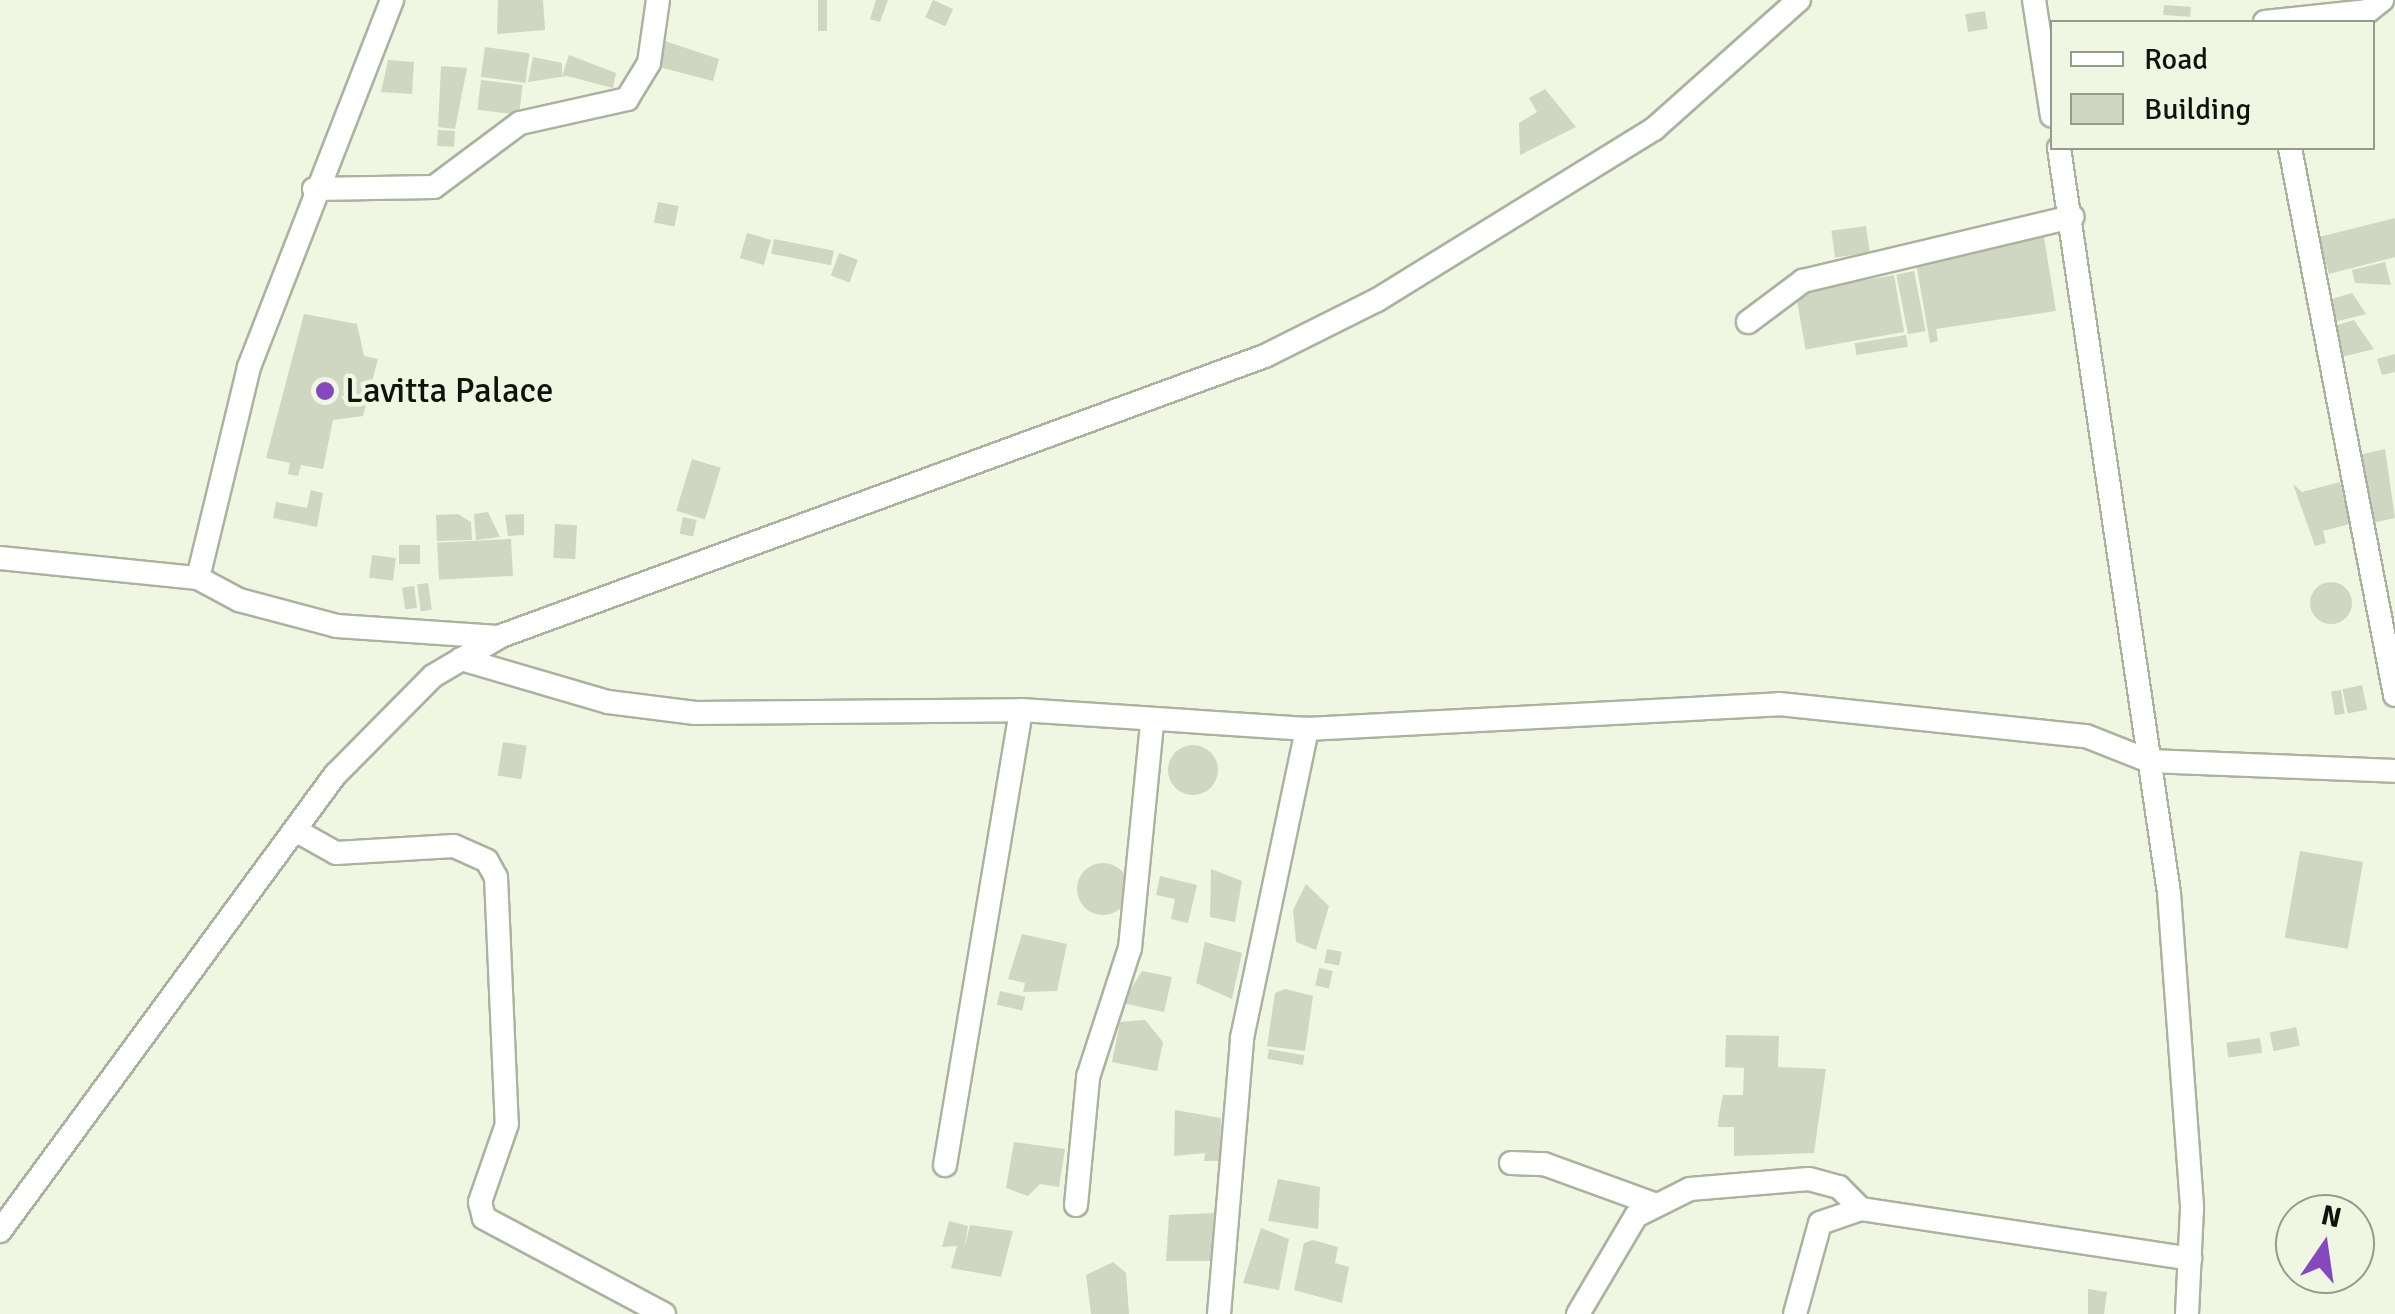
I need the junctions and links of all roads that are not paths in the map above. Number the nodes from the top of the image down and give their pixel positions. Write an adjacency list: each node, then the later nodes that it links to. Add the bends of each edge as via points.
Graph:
1 (392, 0): 10 (street)
2 (658, 0): 10 (street, via 649,63 627,99 520,122 434,187 402,194)
3 (1799, 0): 15 (street, via 1654,129 1377,300 1264,356)
4 (2034, 0): 7 (street)
5 (2382, 0): 6 (street, via 2368,10)
6 (2282, 20)
7 (2050, 103)
8 (2058, 150): 11 (street)
9 (2290, 150): 17 (street)
10 (314, 189): 14 (street, via 249,367)
11 (2072, 216): 12 (street, via 1803,280); 21 (street)
12 (1748, 322)
13 (0, 558): 14 (street)
14 (198, 578): 15 (street, via 239,600 337,626)
15 (501, 636): 16 (street)
16 (461, 659): 18 (street, via 608,702 695,712); 23 (street, via 409,693)
17 (2395, 694)
18 (1021, 710): 19 (street); 25 (street)
19 (1152, 722): 20 (street); 27 (street, via 1130,948 1088,1077)
20 (1307, 729): 21 (street, via 1661,707 1853,706 2086,736); 32 (street, via 1242,1038)
21 (2149, 760): 22 (street); 30 (street, via 2174,948)
22 (2395, 771)
23 (295, 830): 29 (street); 31 (street, via 336,852 454,846 486,860 496,877 507,1124 480,1202 484,1218)
24 (1511, 1163): 26 (street, via 1568,1171)
25 (945, 1165)
26 (1654, 1204): 28 (street, via 1722,1180 1790,1178 1839,1188); 33 (street, via 1636,1216)
27 (1076, 1205)
28 (1861, 1209): 30 (street); 34 (street, via 1820,1223)
29 (0, 1231)
30 (2190, 1259): 35 (street)
31 (664, 1314)
32 (1219, 1314)
33 (1578, 1314)
34 (1795, 1314)
35 (2187, 1314)

